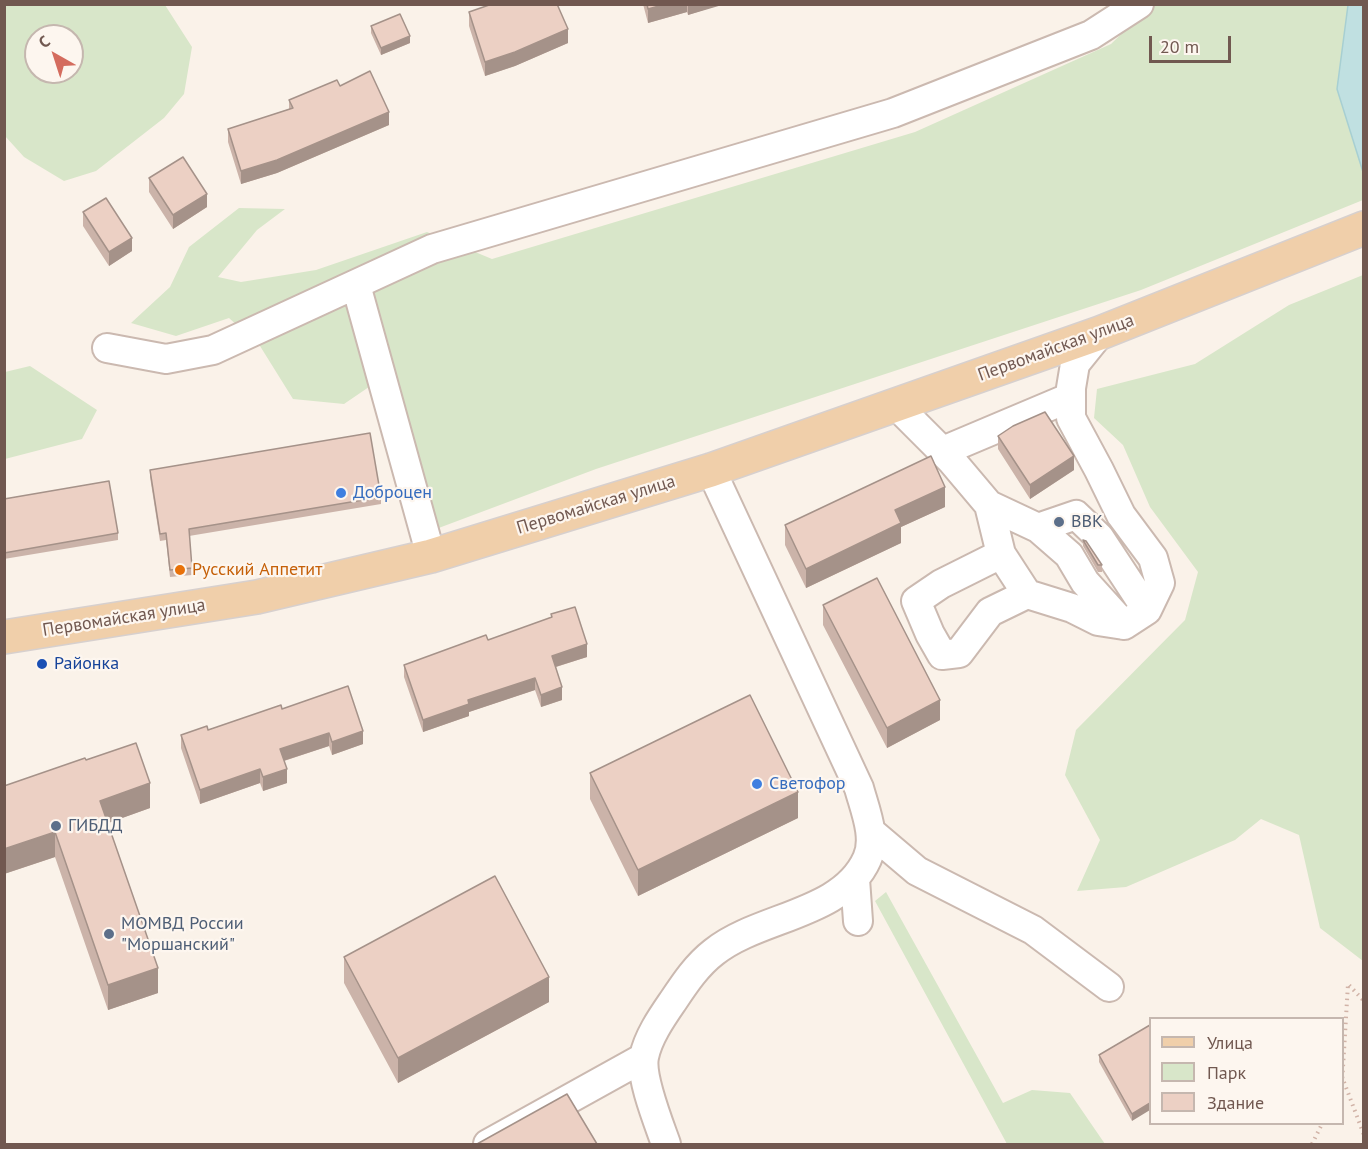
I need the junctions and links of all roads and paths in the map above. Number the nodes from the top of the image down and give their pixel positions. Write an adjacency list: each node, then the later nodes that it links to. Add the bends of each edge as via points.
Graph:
1 (1139, 4): 3 (lane, via 1091,35 893,113 432,249)
2 (1364, 228): 4 (main road, Первомайская улица)
3 (356, 285): 5 (lane, via 213,350 166,359); 12 (lane)
4 (1100, 333): 6 (lane, via 1075,364); 7 (main road, Первомайская улица)
5 (107, 348)
6 (1071, 397): 8 (lane); 14 (lane, via 1071,418 1121,515 1153,558 1160,583)
7 (896, 405): 8 (lane); 9 (main road, Первомайская улица)
8 (943, 451): 10 (lane)
9 (711, 470): 12 (main road, Первомайская улица); 16 (lane, via 860,788)
10 (989, 505): 11 (lane); 14 (lane, via 1038,528 1069,555 1085,582)
11 (1001, 554): 13 (lane); 13 (lane, via 916,601 942,656 958,653 990,612)
12 (431, 555): 15 (main road, Первомайская улица, via 257,597)
13 (1027, 594): 14 (lane, via 1098,621)
14 (1136, 617)
15 (4, 637)
16 (871, 832): 17 (lane, via 868,858); 19 (lane, via 917,871 1033,930)
17 (855, 879): 18 (lane); 21 (lane, via 830,899 747,932 715,951 691,975 658,1024)
18 (858, 921)
19 (1109, 987)
20 (1364, 1001): 22 (path, via 1348,984)
21 (643, 1058): 26 (lane); 27 (lane, via 648,1094)
22 (1344, 1062)
23 (1344, 1085): 25 (path)
24 (1322, 1125): 28 (path)
25 (1364, 1135)
26 (488, 1144)
27 (666, 1144)
28 (1312, 1144)

